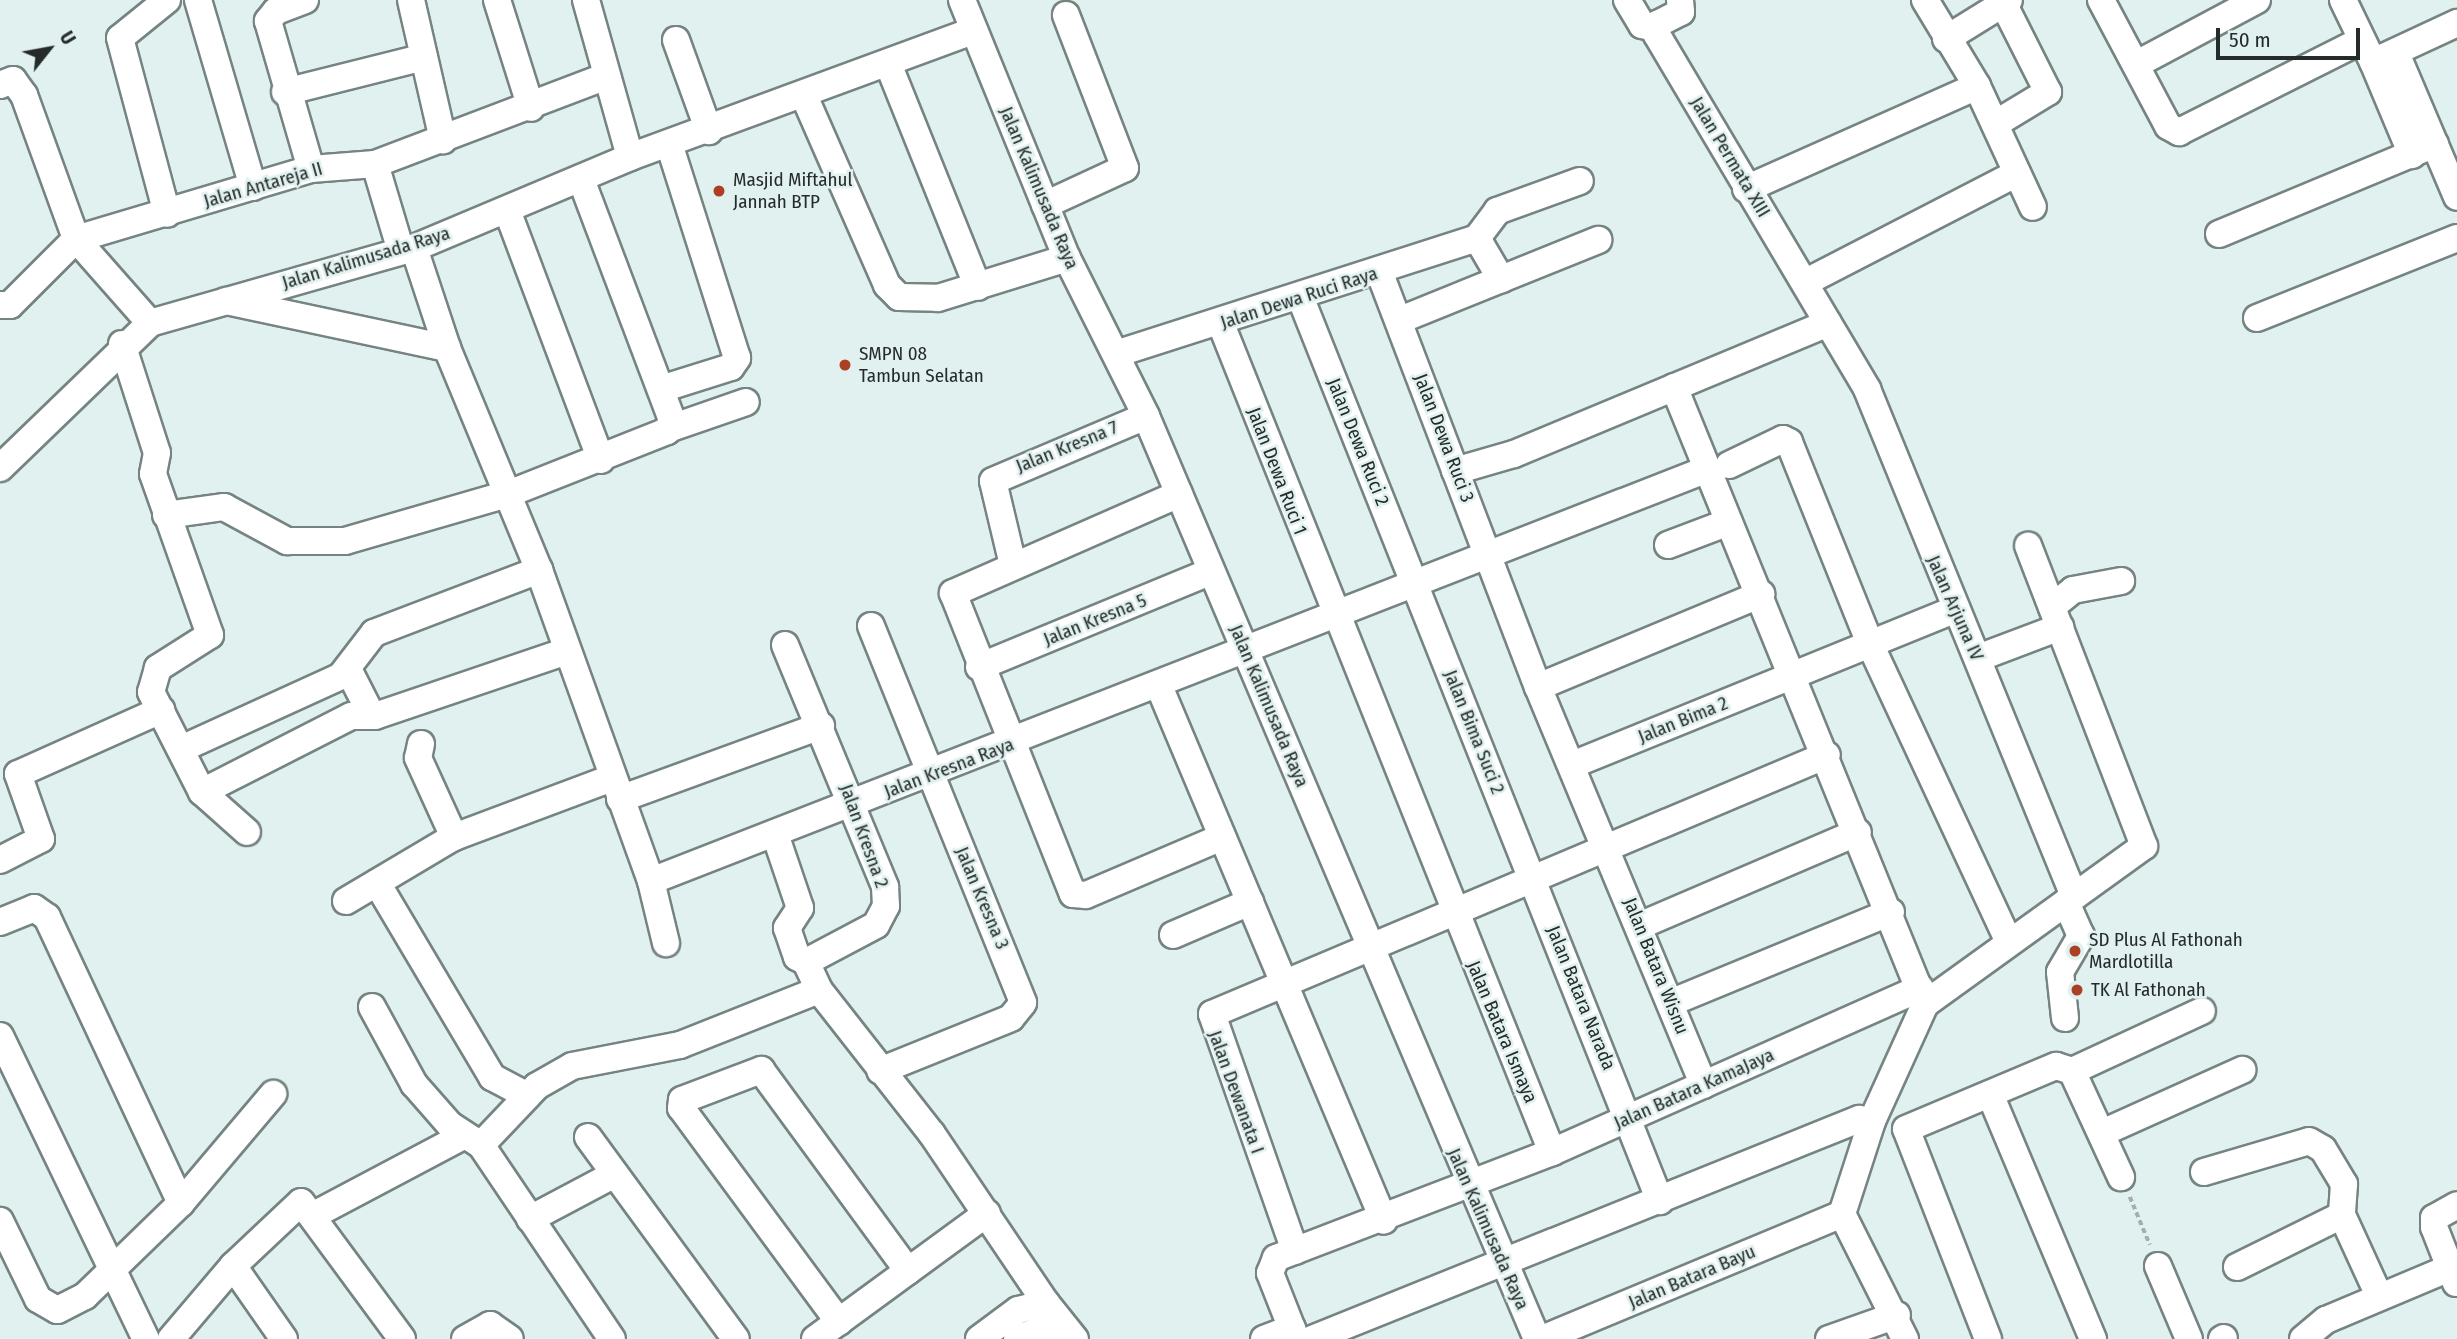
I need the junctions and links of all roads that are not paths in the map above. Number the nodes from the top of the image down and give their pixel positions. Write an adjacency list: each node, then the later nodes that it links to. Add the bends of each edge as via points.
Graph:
1 (167, 0): 48 (street, via 120,38)
2 (198, 0): 42 (street)
3 (305, 0): 28 (street, via 275,11 268,21)
4 (411, 0): 22 (street)
5 (497, 0): 30 (street)
6 (586, 0): 25 (street)
7 (962, 0): 18 (street)
8 (1627, 0): 17 (street, Jalan Permata XIII, via 1642,25)
9 (1680, 0): 17 (street, via 1681,12)
10 (1925, 0): 19 (street)
11 (2101, 0): 23 (street)
12 (2257, 0): 23 (street)
13 (2343, 0): 21 (street)
14 (2007, 3): 19 (street); 31 (street, via 2048,92)
15 (1066, 15): 45 (street, via 1125,168)
16 (2457, 23): 21 (street)
17 (1655, 28): 43 (street, Jalan Permata XIII)
18 (973, 31): 24 (street, Jalan Kalimusada Raya); 45 (street, Jalan Kalimusada Raya)
19 (1945, 39): 27 (street)
20 (676, 40): 32 (street)
21 (2376, 52): 23 (street, via 2173,130); 35 (street)
22 (424, 57): 28 (street); 33 (street)
23 (2137, 64)
24 (889, 66): 29 (street, Jalan Kalimusada Raya); 59 (street)
25 (607, 76): 30 (street, Jalan Antareja II); 36 (street)
26 (0, 85): 52 (street, via 13,80 24,95)
27 (1977, 86): 31 (street); 43 (street)
28 (285, 92): 38 (street)
29 (805, 97): 32 (street, Jalan Kalimusada Raya); 59 (street, via 887,285 917,301)
30 (531, 108): 33 (street, Jalan Antareja II)
31 (1995, 124): 39 (street)
32 (709, 131): 34 (street, Jalan Kalimusada Raya)
33 (443, 140): 37 (street, Jalan Antareja II)
34 (668, 144): 36 (street, Jalan Kalimusada Raya); 72 (street, via 737,358 730,367)
35 (2423, 150): 44 (street); 49 (street)
36 (630, 157): 40 (street, Jalan Kalimusada Raya)
37 (374, 164): 38 (street, Jalan Antareja II); 54 (street)
38 (311, 169): 42 (street, Jalan Antareja II)
39 (2017, 173): 46 (street); 58 (street)
40 (581, 179): 47 (street, Jalan Kalimusada Raya); 72 (street)
41 (1580, 181): 50 (street, via 1497,211)
42 (253, 187): 48 (street, Jalan Antareja II)
43 (1746, 188): 58 (street, Jalan Permata XIII)
44 (2457, 197)
45 (1045, 205): 55 (street, Jalan Kalimusada Raya)
46 (2033, 207)
47 (507, 210): 54 (street, Jalan Kalimusada Raya); 76 (street)
48 (167, 214): 52 (street, Jalan Antareja II)
49 (2219, 234)
50 (1477, 238): 56 (street, Jalan Dewa Ruci Raya); 57 (street)
51 (2457, 238): 63 (street)
52 (76, 239): 62 (street, via 10,304); 65 (street)
53 (1598, 240): 57 (street)
54 (407, 248): 61 (street, Jalan Kalimusada Raya); 69 (street)
55 (1067, 258): 59 (street); 70 (street, Jalan Kalimusada Raya)
56 (1379, 271): 60 (street, Jalan Dewa Ruci Raya); 64 (street, Jalan Dewa Ruci 3)
57 (1501, 279): 64 (street)
58 (1808, 281): 66 (street, Jalan Permata XIII)
59 (978, 287)
60 (1301, 299): 67 (street, Jalan Dewa Ruci Raya); 91 (street, Jalan Dewa Ruci 2)
61 (222, 300): 65 (street, Jalan Kalimusada Raya); 69 (street)
62 (0, 305)
63 (2258, 318)
64 (1400, 320): 79 (street, Jalan Dewa Ruci 3)
65 (150, 323): 68 (street, Jalan Kalimusada Raya)
66 (1828, 323): 71 (street); 93 (street, Jalan Arjuna IV, via 1867,389)
67 (1221, 324): 70 (street, Jalan Dewa Ruci Raya); 94 (street, Jalan Dewa Ruci 1)
68 (122, 344): 77 (street, Jalan Kalimusada Raya); 82 (street, via 156,446 153,474)
69 (447, 348): 80 (street)
70 (1119, 354): 74 (street, Jalan Kalimusada Raya)
71 (1674, 387): 78 (street); 79 (street)
72 (662, 389): 75 (street)
73 (746, 402): 75 (street)
74 (1146, 416): 81 (street, Jalan Kalimusada Raya); 87 (street, Jalan Kresna 7, via 993,481)
75 (671, 428): 76 (street)
76 (601, 460): 80 (street)
77 (0, 468)
78 (1717, 468): 83 (street); 86 (street, Jalan Kresna Raya); 97 (street, Jalan Kresna Raya, via 1783,439 1789,442)
79 (1455, 471): 86 (street, Jalan Dewa Ruci 3)
80 (508, 494): 82 (street, via 324,544 287,541 236,509); 88 (street)
81 (1179, 494): 87 (street); 89 (street, Jalan Kalimusada Raya)
82 (166, 514): 107 (street, via 210,638 152,674)
83 (1729, 522): 84 (street); 92 (street)
84 (1668, 545)
85 (2028, 546): 95 (street, Jalan Batara KamaJaya)
86 (1489, 555): 91 (street, Jalan Kresna Raya); 106 (street, Jalan Dewa Ruci 3)
87 (1013, 565): 102 (street, via 955,589)
88 (539, 570): 99 (street); 103 (street, via 366,637)
89 (1210, 572): 100 (street, Jalan Kalimusada Raya); 102 (street, Jalan Kresna 5)
90 (2121, 581): 95 (street, via 2073,590)
91 (1415, 585): 94 (street, Jalan Kresna Raya); 126 (street, Jalan Bima Suci 2)
92 (1761, 594): 104 (street); 106 (street)
93 (1953, 610): 97 (street, Jalan Bima 2); 101 (street, Jalan Arjuna IV)
94 (1334, 617): 100 (street, Jalan Kresna Raya); 133 (street, Jalan Dewa Ruci 1)
95 (2056, 617): 101 (street); 129 (street, Jalan Batara KamaJaya, via 2144,841 2142,850)
96 (871, 626): 115 (street)
97 (1870, 644): 104 (street, Jalan Bima 2); 137 (street)
98 (785, 645): 109 (street, Jalan Kresna 2)
99 (567, 651): 108 (street); 116 (street)
100 (1247, 652): 105 (street, Jalan Kresna Raya); 139 (street, Jalan Kalimusada Raya)
101 (1978, 658): 129 (street, Jalan Arjuna IV)
102 (979, 667): 112 (street)
103 (348, 669): 108 (street); 110 (street)
104 (1794, 676): 113 (street); 114 (street, Jalan Bima 2)
105 (1159, 686): 112 (street, Jalan Kresna Raya); 123 (street)
106 (1538, 687): 114 (street, Jalan Batara Wisnu)
107 (161, 710): 117 (street); 125 (street, via 18,774 41,839)
108 (371, 714): 117 (street, via 351,716)
109 (821, 726): 116 (street); 118 (street, Jalan Kresna 2)
110 (192, 744)
111 (421, 744): 121 (street, via 418,758)
112 (1012, 744): 115 (street, Jalan Kresna Raya); 123 (street, via 1079,896)
113 (1826, 755): 120 (street); 124 (street, Jalan Dewanata I)
114 (1572, 765): 124 (street, Jalan Batara Wisnu)
115 (932, 774): 118 (street, Jalan Kresna Raya); 150 (street, Jalan Kresna 3, via 1023,1003 1011,1018)
116 (616, 789): 121 (street); 127 (street)
117 (202, 792): 119 (street)
118 (855, 805): 122 (street, Jalan Kresna Raya); 140 (street, Jalan Kresna 2, via 885,887 883,918)
119 (247, 832)
120 (1858, 832): 132 (street); 135 (street)
121 (454, 837): 128 (street)
122 (776, 837): 127 (street, Jalan Kresna Raya); 140 (street, via 800,908 787,928 797,957)
123 (1223, 837): 131 (street)
124 (1609, 846): 126 (street, Jalan Dewanata I); 135 (street, Jalan Batara Wisnu)
125 (0, 860)
126 (1533, 878): 133 (street, Jalan Dewanata I); 156 (street, Jalan Batara Narada)
127 (651, 881): 138 (street)
128 (377, 883): 130 (street); 155 (street, via 492,1077)
129 (2070, 899): 137 (street, Jalan Batara KamaJaya); 147 (street, Jalan Arjuna IV, via 2081,936 2060,972)
130 (346, 901)
131 (1250, 902): 136 (street); 141 (street)
132 (1891, 912): 143 (street); 144 (street)
133 (1452, 913): 139 (street, Jalan Dewanata I); 161 (street, Jalan Batara Ismaya)
134 (0, 922): 167 (street, via 34,908 47,917)
135 (1639, 926): 144 (street, Jalan Batara Wisnu)
136 (1173, 935)
137 (2009, 942): 143 (street, Jalan Batara KamaJaya)
138 (666, 943)
139 (1369, 948): 141 (street, Jalan Dewanata I); 165 (street, Jalan Kalimusada Raya)
140 (806, 962): 142 (street)
141 (1283, 982): 175 (street); 176 (street, Jalan Dewanata I, via 1216,1011 1210,1024)
142 (819, 990): 150 (street); 155 (street, via 680,1045 572,1066)
143 (1922, 996): 152 (street, Jalan Batara KamaJaya); 157 (street)
144 (1670, 1003): 152 (street, Jalan Batara Wisnu)
145 (372, 1007): 160 (street, via 414,1084)
146 (2202, 1012): 151 (street)
147 (2066, 1018)
148 (0, 1035): 181 (street)
149 (2242, 1070): 158 (street)
150 (880, 1071): 169 (street)
151 (2072, 1071): 154 (street, via 2056,1066); 158 (street)
152 (1704, 1085): 156 (street, Jalan Batara KamaJaya)
153 (274, 1094): 167 (street)
154 (1990, 1094): 206 (street, via 1906,1129); 207 (street)
155 (527, 1096): 160 (street)
156 (1630, 1118): 161 (street, Jalan Batara KamaJaya); 166 (street, Jalan Batara Narada)
157 (1872, 1121): 166 (street, via 1859,1119); 170 (street)
158 (2102, 1133): 164 (street)
159 (587, 1137): 163 (street)
160 (472, 1140): 172 (street); 173 (street)
161 (1552, 1152): 165 (street, Jalan Batara KamaJaya)
162 (2204, 1172): 171 (street, via 2309,1141 2323,1149 2344,1184)
163 (615, 1174): 173 (street); 196 (street)
164 (2121, 1177)
165 (1468, 1187): 175 (street, Jalan Batara KamaJaya); 178 (street, Jalan Kalimusada Raya)
166 (1660, 1201): 178 (street)
167 (181, 1203): 181 (street)
168 (2457, 1205): 183 (street, via 2434,1218)
169 (987, 1213): 182 (street); 185 (street)
170 (1842, 1213): 187 (street); 204 (street, Jalan Batara Bayu)
171 (2342, 1215): 180 (street); 184 (street)
172 (312, 1216): 177 (street, via 301,1202 293,1204); 192 (street)
173 (530, 1219): 195 (street)
174 (0, 1221): 181 (street, via 50,1311 85,1296)
175 (1384, 1221): 176 (street, Jalan Batara KamaJaya)
176 (1295, 1251): 188 (street, via 1270,1266)
177 (233, 1266): 190 (street); 191 (street)
178 (1506, 1266): 188 (street); 203 (street, Jalan Kalimusada Raya)
179 (2158, 1266): 208 (street)
180 (2238, 1267)
181 (115, 1270): 189 (street)
182 (908, 1271): 186 (street); 186 (street, via 761,1070 682,1100 681,1108)
183 (2453, 1276): 184 (street)
184 (2379, 1296): 209 (street, via 2326,1320)
185 (1046, 1303): 198 (street, via 1018,1310); 201 (street)
186 (839, 1322): 197 (street)
187 (1901, 1327): 205 (street)
188 (1300, 1335): 202 (street)
189 (146, 1339)
190 (171, 1339)
191 (284, 1339)
192 (402, 1339)
193 (465, 1339): 194 (street, via 491,1325)
194 (510, 1339)
195 (612, 1339)
196 (736, 1339)
197 (815, 1339)
198 (979, 1339)
199 (1017, 1339): 200 (street, via 1039,1330)
200 (1049, 1339)
201 (1075, 1339)
202 (1264, 1339)
203 (1537, 1339)
204 (1542, 1339)
205 (1829, 1339)
206 (1987, 1339)
207 (2093, 1339)
208 (2189, 1339)
209 (2303, 1339)

